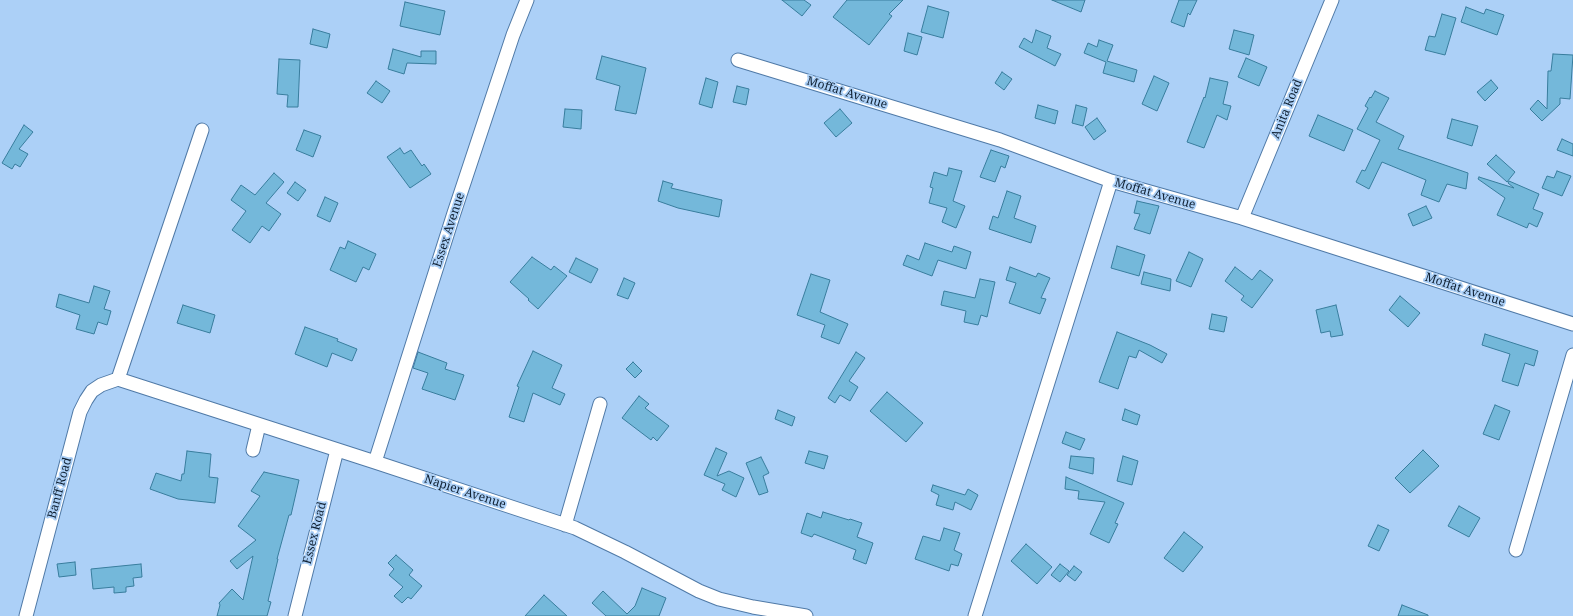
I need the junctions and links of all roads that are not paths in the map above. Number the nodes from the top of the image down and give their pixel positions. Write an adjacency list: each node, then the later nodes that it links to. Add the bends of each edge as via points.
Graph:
1 (527, 0): 14 (street, Essex Avenue, via 454,213)
2 (1332, 0): 6 (street, Anita Road)
3 (738, 60): 5 (street, Moffat Avenue, via 1000,140)
4 (202, 130): 9 (street)
5 (1111, 181): 6 (street, Moffat Avenue); 20 (street)
6 (1242, 218): 7 (street, Moffat Avenue)
7 (1573, 324)
8 (1573, 355): 16 (street)
9 (118, 379): 11 (street, Napier Avenue); 17 (street, Banff Road, via 92,391 80,412)
10 (600, 404): 15 (street)
11 (259, 425): 12 (street); 13 (street, Napier Avenue)
12 (253, 450)
13 (337, 450): 14 (street, Napier Avenue); 18 (street, Essex Road)
14 (375, 462): 15 (street, Napier Avenue)
15 (565, 525): 19 (street, Napier Avenue, via 712,596 754,608)
16 (1516, 550)
17 (26, 616)
18 (294, 616)
19 (806, 616)
20 (975, 616)

